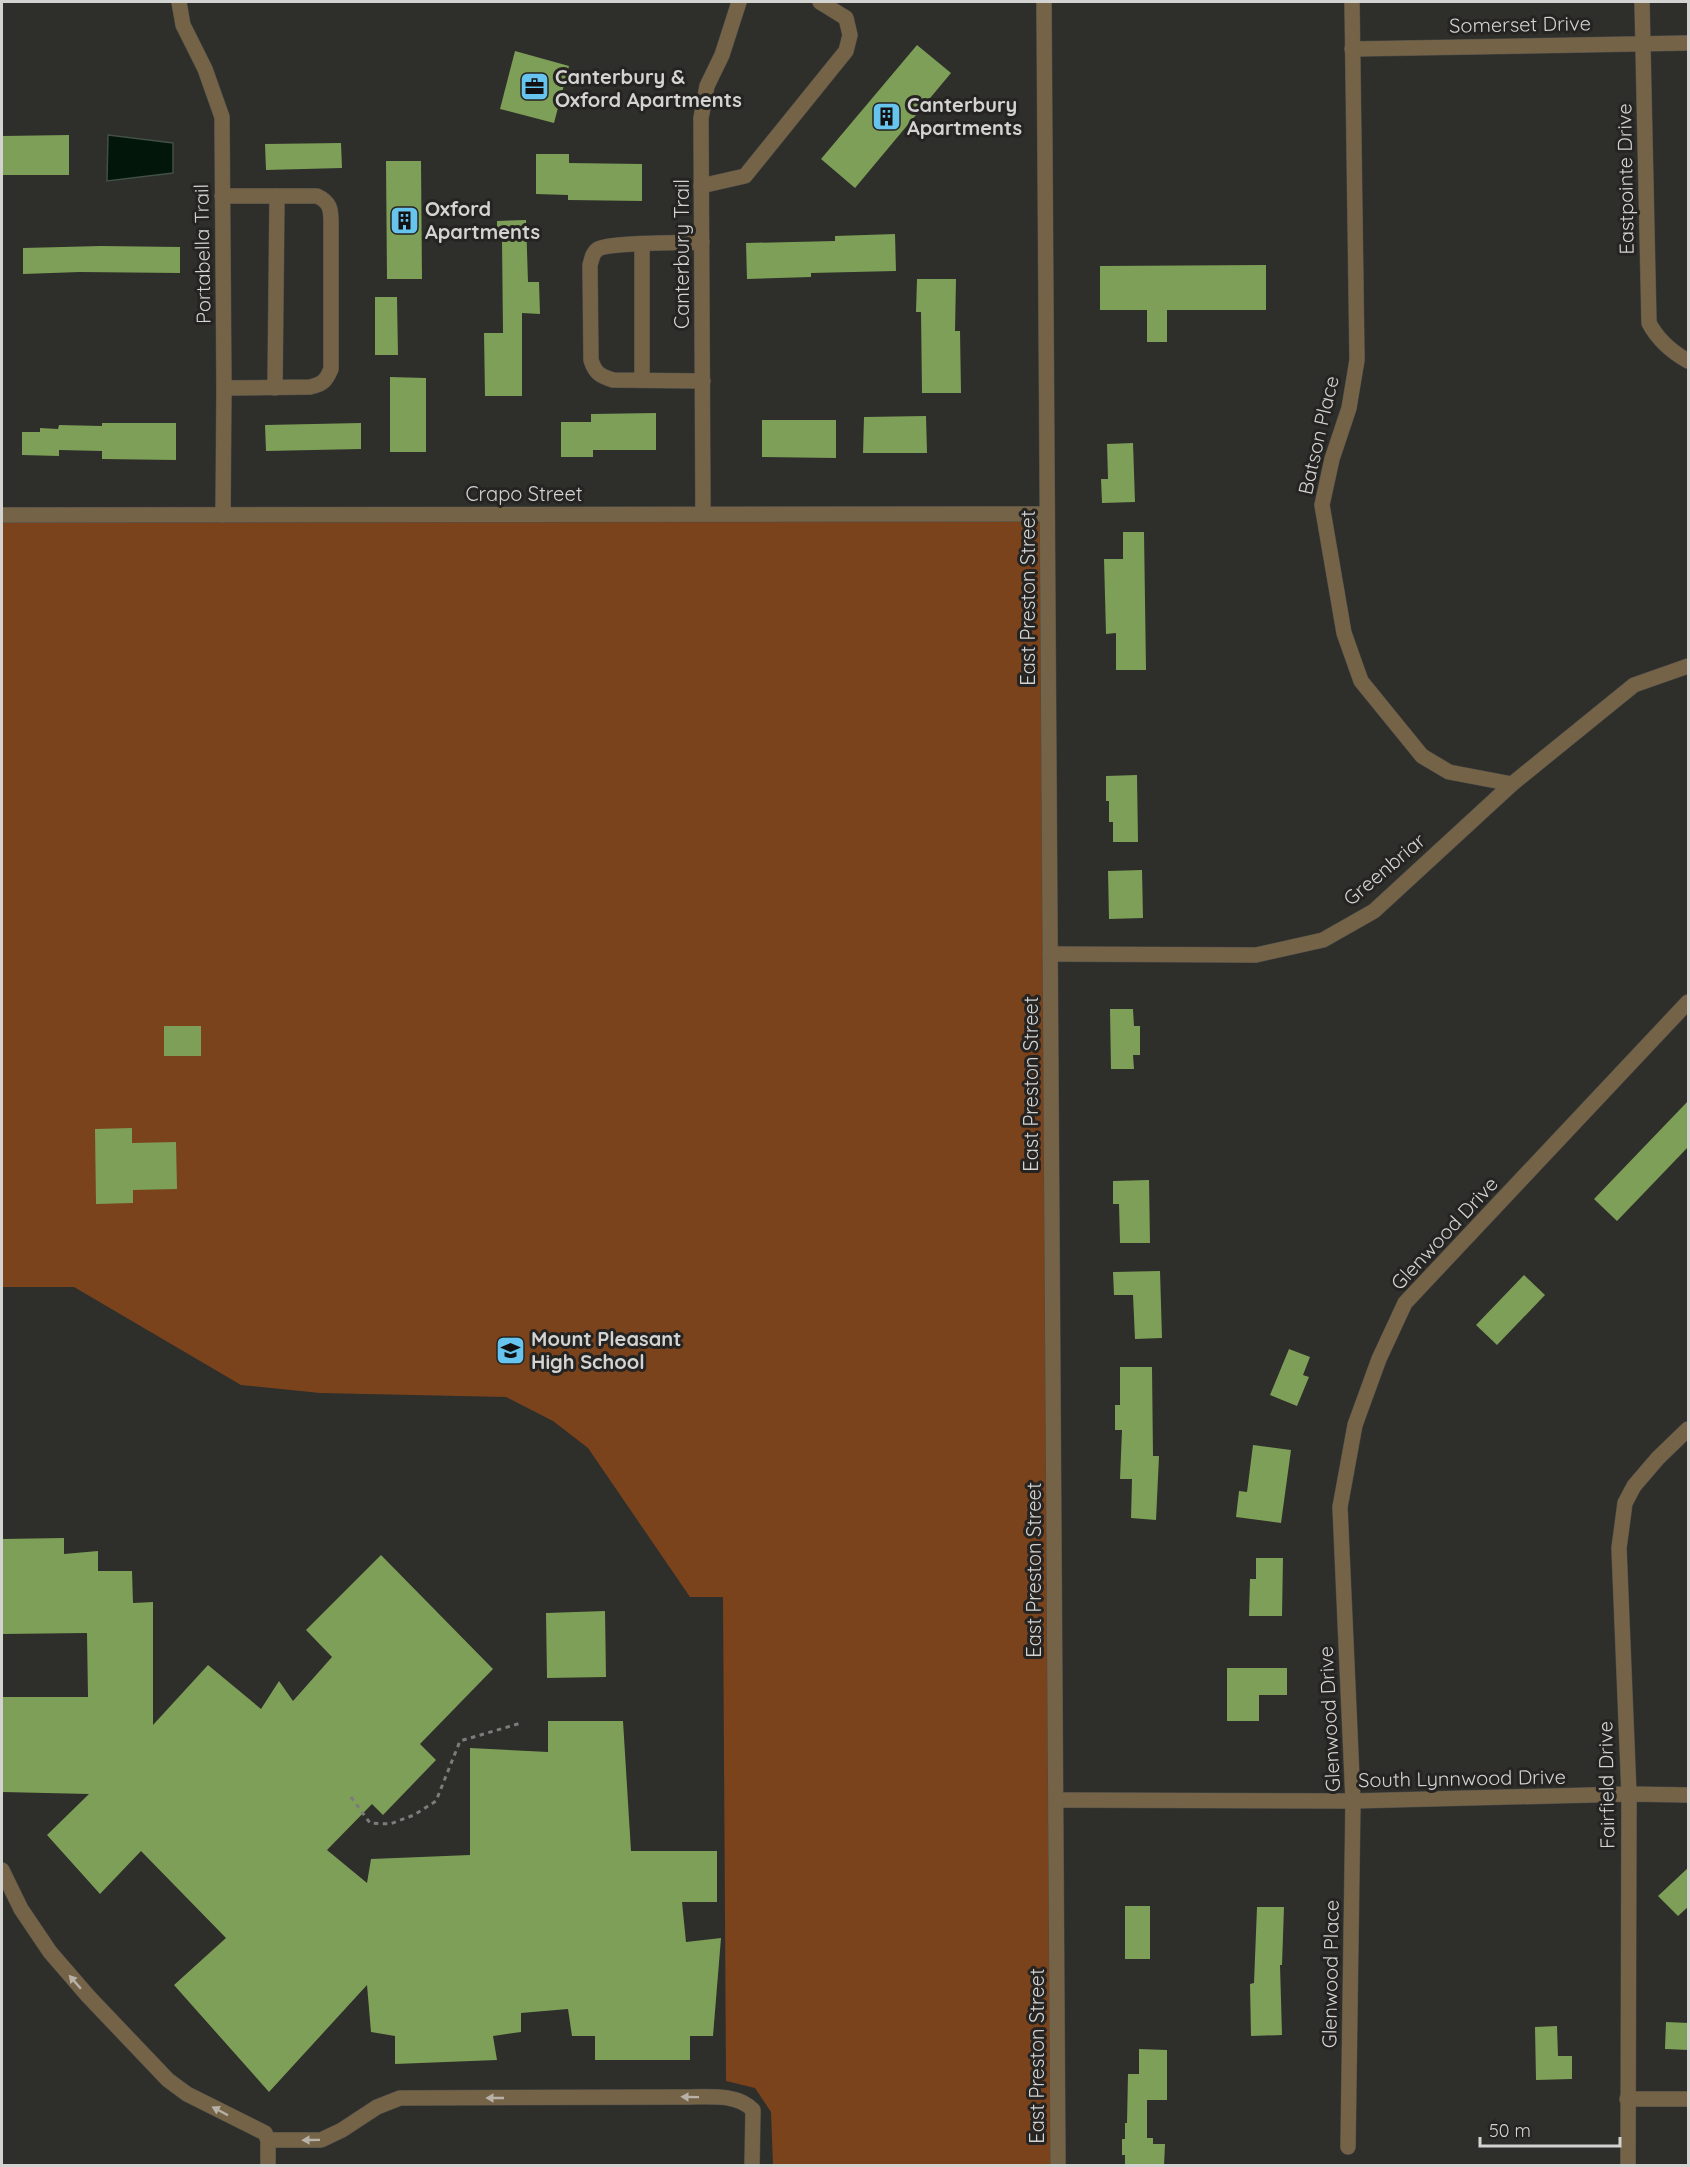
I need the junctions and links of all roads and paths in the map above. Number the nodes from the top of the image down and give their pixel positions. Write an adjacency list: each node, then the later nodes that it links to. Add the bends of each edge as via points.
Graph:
1 (179, 2): 11 (street, Portabella Trail, via 183,25 205,69 222,117)
2 (740, 2): 10 (street, Canterbury Trail, via 723,55 707,86 701,118)
3 (820, 2): 10 (street, via 846,18 850,35 846,51 745,176)
4 (1044, 2): 21 (street, East Preston Street)
5 (1352, 2): 9 (street, Batson Place)
6 (1642, 2): 7 (street, Eastpointe Drive)
7 (1642, 43): 8 (street, Somerset Drive); 9 (street, Somerset Drive); 15 (street, Eastpointe Drive, via 1649,323 1668,348)
8 (1689, 43)
9 (1352, 49): 25 (street, Batson Place, via 1356,360 1349,408 1322,505 1344,633 1361,681 1422,756 1449,772)
10 (701, 186): 13 (street, Canterbury Trail)
11 (222, 196): 12 (street); 18 (street, Portabella Trail)
12 (277, 196): 19 (street); 19 (street, via 317,196 327,200 331,209 331,369 321,385)
13 (702, 242): 14 (street); 17 (street, Canterbury Trail)
14 (642, 245): 16 (street); 16 (street, via 597,250 592,256 590,277 594,370 614,380)
15 (1689, 361)
16 (642, 380): 17 (street)
17 (703, 381): 20 (street, Canterbury Trail)
18 (224, 388): 19 (street); 23 (street, Portabella Trail)
19 (275, 388)
20 (704, 514): 21 (street, Crapo Street); 23 (street, Crapo Street)
21 (1047, 514): 26 (street, East Preston Street)
22 (2, 515): 23 (street, Crapo Street)
23 (223, 515)
24 (1689, 666): 25 (street, Greenbriar, via 1634,685)
25 (1512, 784): 26 (street, Greenbriar, via 1374,911 1323,940 1256,954)
26 (1050, 954): 33 (street, East Preston Street)
27 (1689, 1002): 34 (street, Glenwood Drive, via 1405,1303 1379,1359 1355,1425 1340,1507)
28 (1689, 1429): 30 (street, Fairfield Drive, via 1658,1458 1625,1503 1619,1548)
29 (521, 1723): 32 (path, via 460,1741 436,1801 414,1815 390,1824 370,1823)
30 (1629, 1794): 31 (street, South Lynnwood Drive); 34 (street, South Lynnwood Drive); 36 (street, Fairfield Drive)
31 (1689, 1795)
32 (351, 1797)
33 (1056, 1800): 34 (street, South Lynnwood Drive); 42 (street, East Preston Street)
34 (1353, 1802): 39 (street, Glenwood Place)
35 (2, 1870): 38 (street, one-way to 35, via 266,2133 187,2094 168,2080 50,1952 21,1909)
36 (1627, 2099): 37 (street); 43 (street, Fairfield Drive)
37 (1689, 2099)
38 (268, 2140): 40 (street); 41 (street, one-way to 38, via 753,2110 732,2098 400,2098 321,2140)
39 (1348, 2146)
40 (268, 2166)
41 (752, 2166)
42 (1058, 2166)
43 (1628, 2166)

